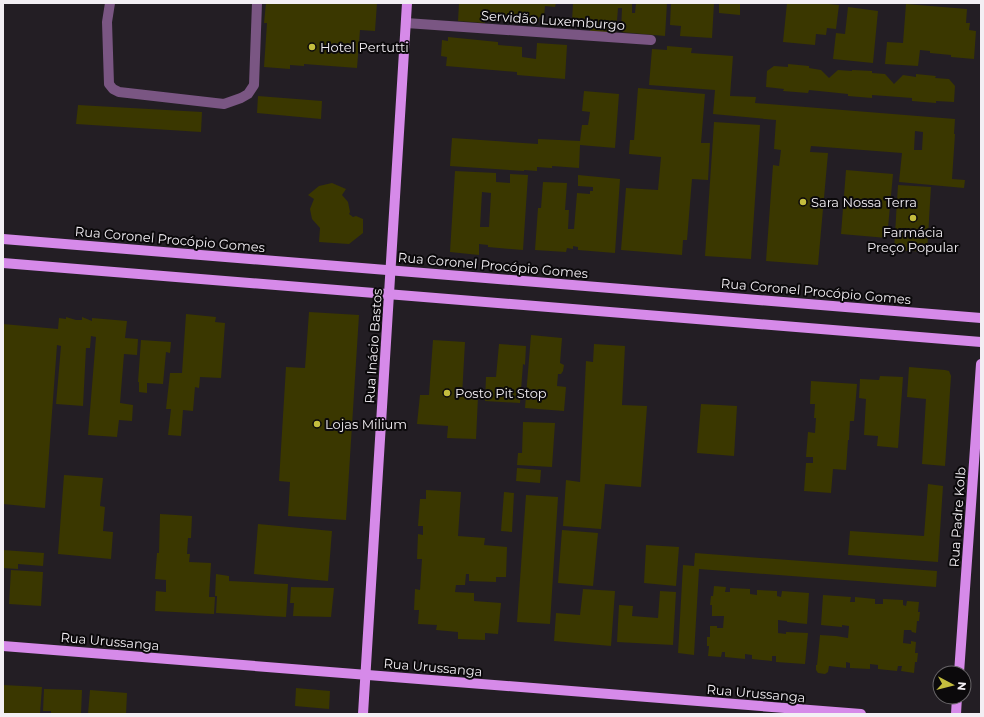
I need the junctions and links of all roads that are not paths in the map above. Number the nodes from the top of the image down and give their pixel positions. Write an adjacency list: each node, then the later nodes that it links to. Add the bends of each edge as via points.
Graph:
1 (110, 3): 2 (street, via 107,22 109,84 113,88 119,92 224,104 248,94 254,84)
2 (257, 3)
3 (407, 3): 4 (main road, Rua Inácio Bastos)
4 (406, 23): 5 (street, Servidão Luxemburgo); 8 (main road, Rua Inácio Bastos)
5 (651, 40)
6 (3, 239): 8 (main road, Rua Coronel Procópio Gomes)
7 (3, 263): 9 (main road)
8 (390, 270): 9 (main road, Rua Inácio Bastos); 10 (main road, Rua Coronel Procópio Gomes)
9 (389, 295): 11 (main road); 15 (main road, Rua Inácio Bastos)
10 (981, 318)
11 (981, 342)
12 (981, 364): 14 (main road, Rua Padre Kolb)
13 (3, 646): 15 (main road, Rua Urussanga)
14 (960, 665)
15 (366, 675): 16 (main road, Rua Inácio Bastos); 17 (main road, Rua Urussanga)
16 (363, 714)
17 (862, 714)

